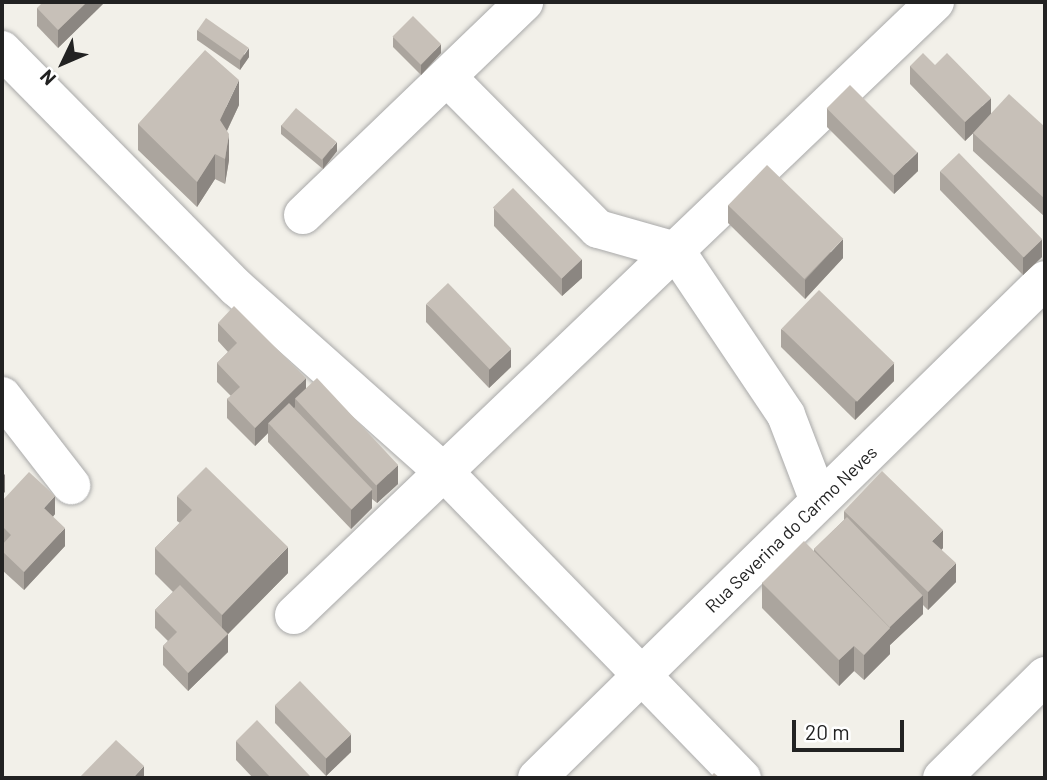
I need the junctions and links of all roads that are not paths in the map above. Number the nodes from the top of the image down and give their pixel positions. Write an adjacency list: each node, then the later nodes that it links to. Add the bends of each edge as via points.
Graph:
1 (524, 2): 4 (street)
2 (935, 2): 6 (street)
3 (2, 50): 9 (street, via 237,288)
4 (447, 77): 5 (street); 6 (street, via 598,229)
5 (303, 215)
6 (676, 251): 9 (street); 11 (street, via 786,415)
7 (1045, 280): 11 (street, Rua Severina do Carmo Neves)
8 (2, 396): 10 (street)
9 (445, 473): 12 (street); 13 (street)
10 (71, 485)
11 (819, 500): 13 (street, Rua Severina do Carmo Neves)
12 (294, 615)
13 (643, 674): 15 (street, Rua Severina do Carmo Neves); 16 (street)
14 (1045, 676): 17 (street)
15 (537, 778)
16 (742, 778)
17 (942, 778)

